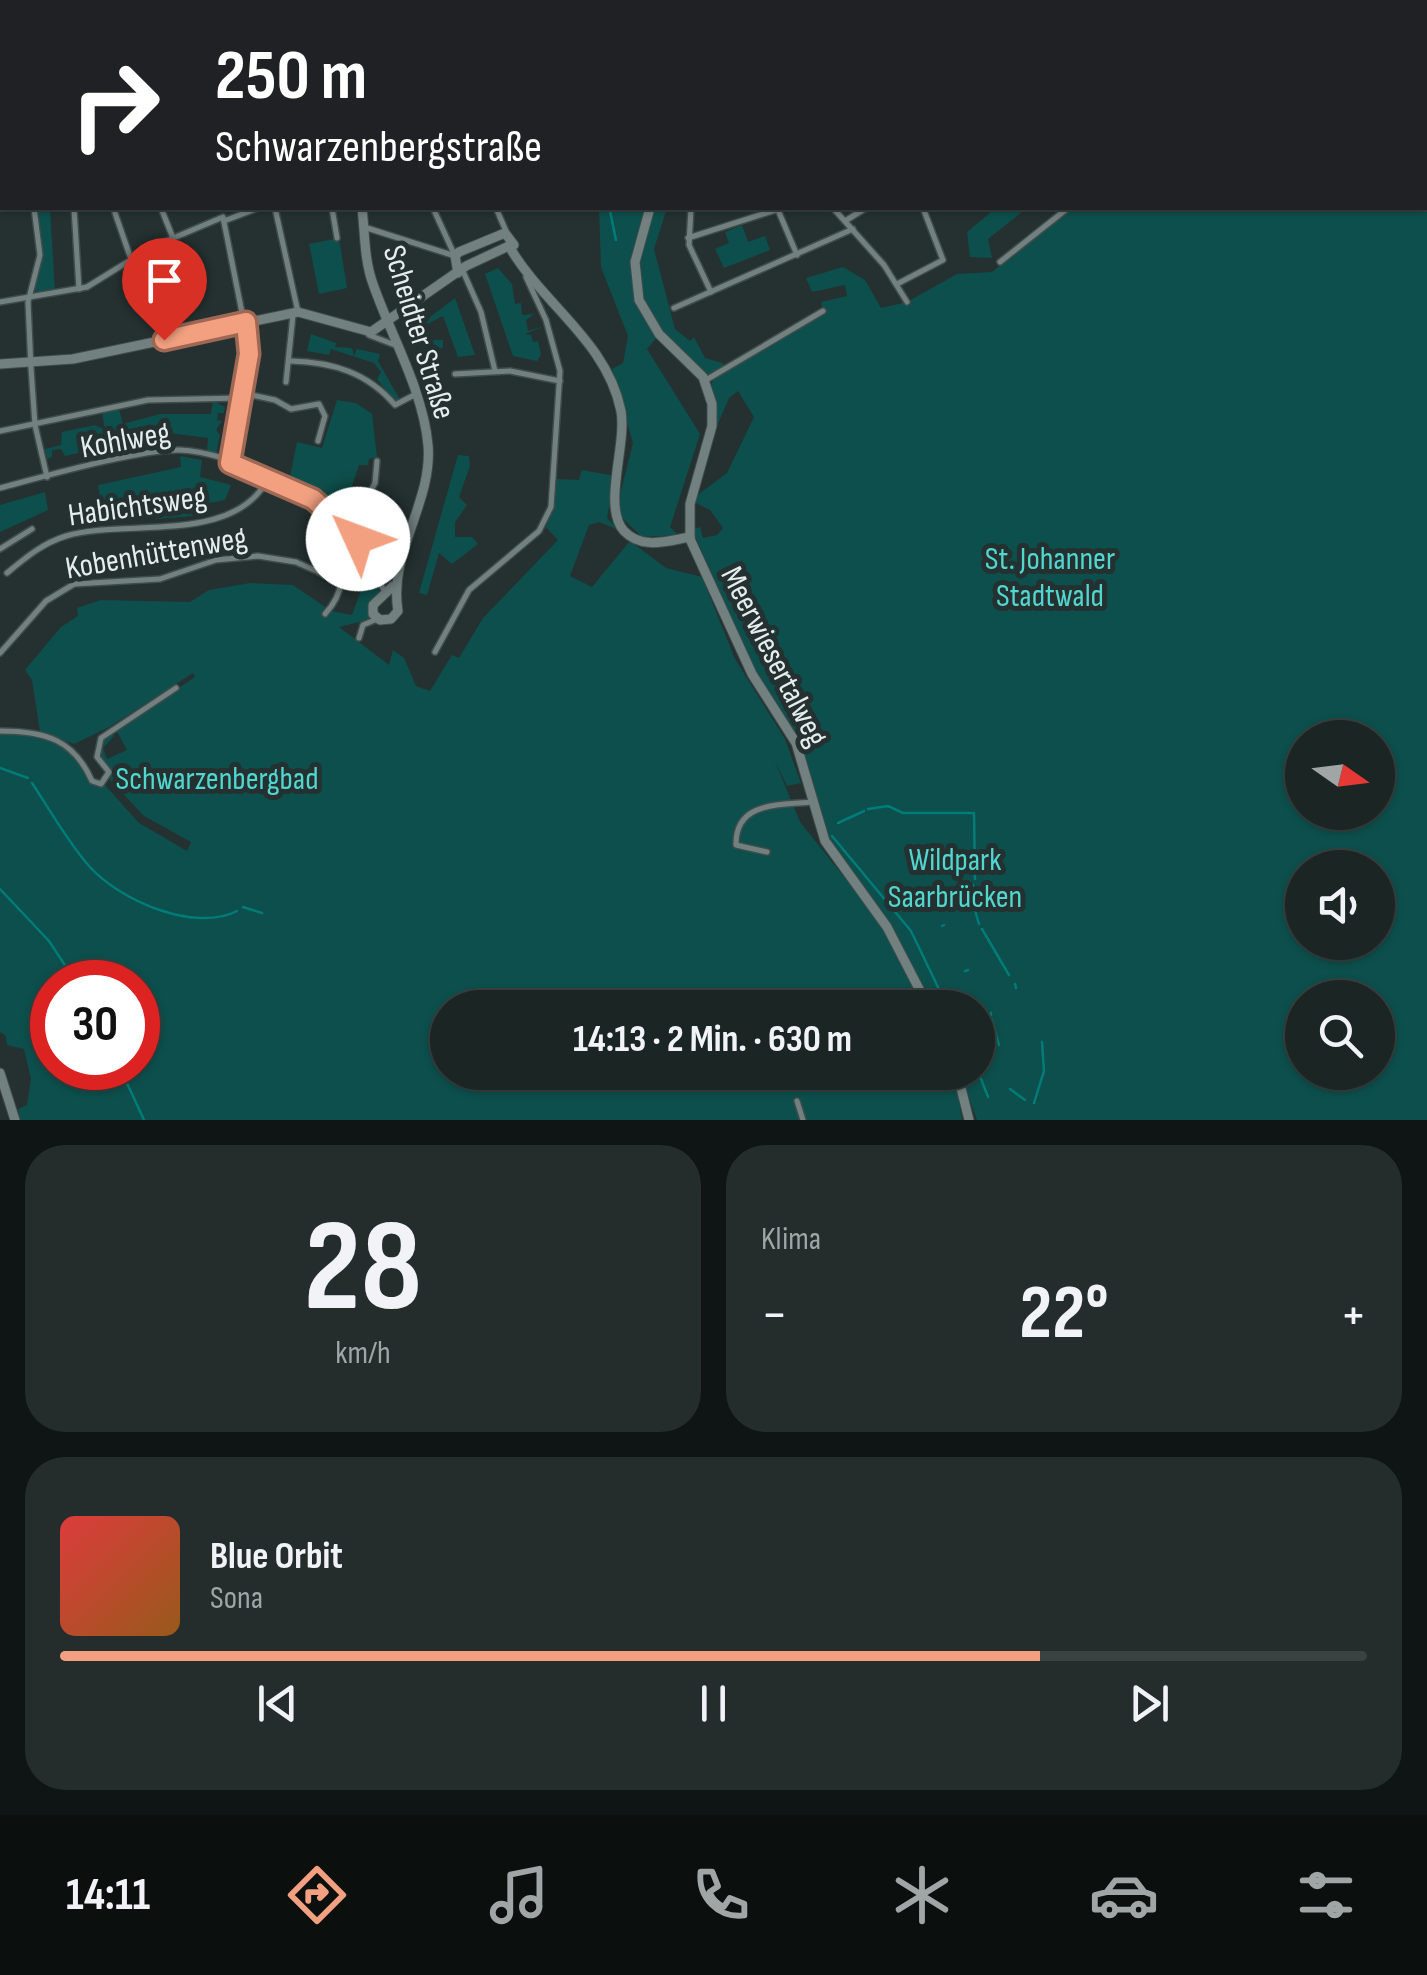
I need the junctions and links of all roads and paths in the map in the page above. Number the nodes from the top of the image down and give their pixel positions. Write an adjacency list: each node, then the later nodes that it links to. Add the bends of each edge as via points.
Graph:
1 (34, 210): 36 (street, via 40,255)
2 (74, 210): 34 (street)
3 (162, 210): 23 (street)
4 (252, 210): 19 (street)
5 (275, 210): 41 (street)
6 (332, 210): 24 (street)
7 (362, 210): 21 (main road, Scheidter Straße)
8 (433, 210): 28 (street)
9 (497, 210): 26 (street)
10 (649, 210): 51 (main road, via 635,262 639,300 659,334)
11 (691, 210): 25 (street)
12 (777, 210): 25 (street)
13 (780, 210): 27 (street)
14 (835, 210): 20 (street)
15 (863, 210): 20 (street)
16 (924, 210): 32 (street, via 943,260)
17 (1065, 210): 30 (street)
18 (115, 212): 29 (street)
19 (224, 219): 23 (street); 42 (street)
20 (845, 221): 22 (street)
21 (364, 227): 28 (street); 43 (main road, Scheidter Straße, via 370,277)
22 (853, 229): 27 (street); 32 (street)
23 (173, 238): 29 (street)
24 (337, 238)
25 (688, 238): 35 (street)
26 (510, 241): 28 (main road); 31 (main road); 33 (main road); 33 (main road)
27 (797, 255): 35 (street)
28 (455, 256): 31 (main road)
29 (131, 259): 34 (street)
30 (1000, 262)
31 (460, 270): 43 (main road); 49 (street, via 481,312)
32 (897, 284): 38 (street)
33 (534, 285): 52 (street); 67 (main road, via 595,350 619,403 618,522 644,542)
34 (80, 290): 36 (street)
35 (711, 292): 39 (street)
36 (30, 298): 37 (street); 47 (street)
37 (0, 302)
38 (907, 302)
39 (674, 308)
40 (823, 311): 51 (street)
41 (295, 312): 42 (main road); 44 (main road); 46 (street)
42 (246, 322): 47 (main road); 55 (street)
43 (387, 323): 44 (main road); 45 (main road, Scheidter Straße)
44 (366, 334): 45 (street)
45 (395, 345): 54 (main road, Scheidter Straße)
46 (291, 362): 53 (street); 54 (street, via 352,371 396,405)
47 (31, 363): 48 (main road); 56 (street)
48 (0, 364)
49 (495, 371): 50 (street); 52 (street)
50 (455, 374)
51 (706, 380): 67 (main road, Meerwiesertalweg, via 713,418 690,504)
52 (560, 381): 76 (street, via 548,516 469,590)
53 (286, 382)
54 (416, 394): 71 (main road, Scheidter Straße, via 428,462)
55 (241, 396): 56 (street, via 155,398); 58 (street, via 291,409 319,404 325,416); 60 (street)
56 (35, 425): 57 (street); 61 (street)
57 (0, 431)
58 (318, 441)
59 (377, 461): 66 (street, via 375,483)
60 (230, 463): 61 (street, Kohlweg, via 171,450); 62 (street, Kohlweg)
61 (47, 476): 63 (street, Kohlweg)
62 (269, 477): 64 (street, Kohlweg); 69 (street, Habichtsweg, via 255,497 219,517 68,535)
63 (0, 488)
64 (334, 514): 66 (street, Kohlweg); 70 (street)
65 (32, 529): 68 (street)
66 (351, 529): 71 (street, Kohlweg)
67 (690, 536): 79 (main road, Meerwiesertalweg, via 752,674 793,736)
68 (0, 549)
69 (7, 573)
70 (341, 582): 72 (street); 75 (street, Kobenhüttenweg, via 296,562 258,556 223,558 160,579 74,584 46,600)
71 (388, 588): 73 (main road, Scheidter Straße, via 373,606); 73 (main road, Scheidter Straße, via 396,614)
72 (326, 614)
73 (377, 619): 74 (street, via 363,624)
74 (359, 638)
75 (0, 652)
76 (435, 652)
77 (176, 688): 78 (street, via 101,738 97,757 109,772 101,784 70,747)
78 (0, 731)
79 (812, 802): 80 (street, via 762,806 745,818 736,845); 81 (main road, Meerwiesertalweg, via 835,859 887,926)
80 (767, 852)
81 (920, 990)
82 (0, 1073): 85 (main road)
83 (962, 1090): 87 (main road)
84 (797, 1101): 86 (street)
85 (15, 1120)
86 (803, 1120)
87 (969, 1120)

